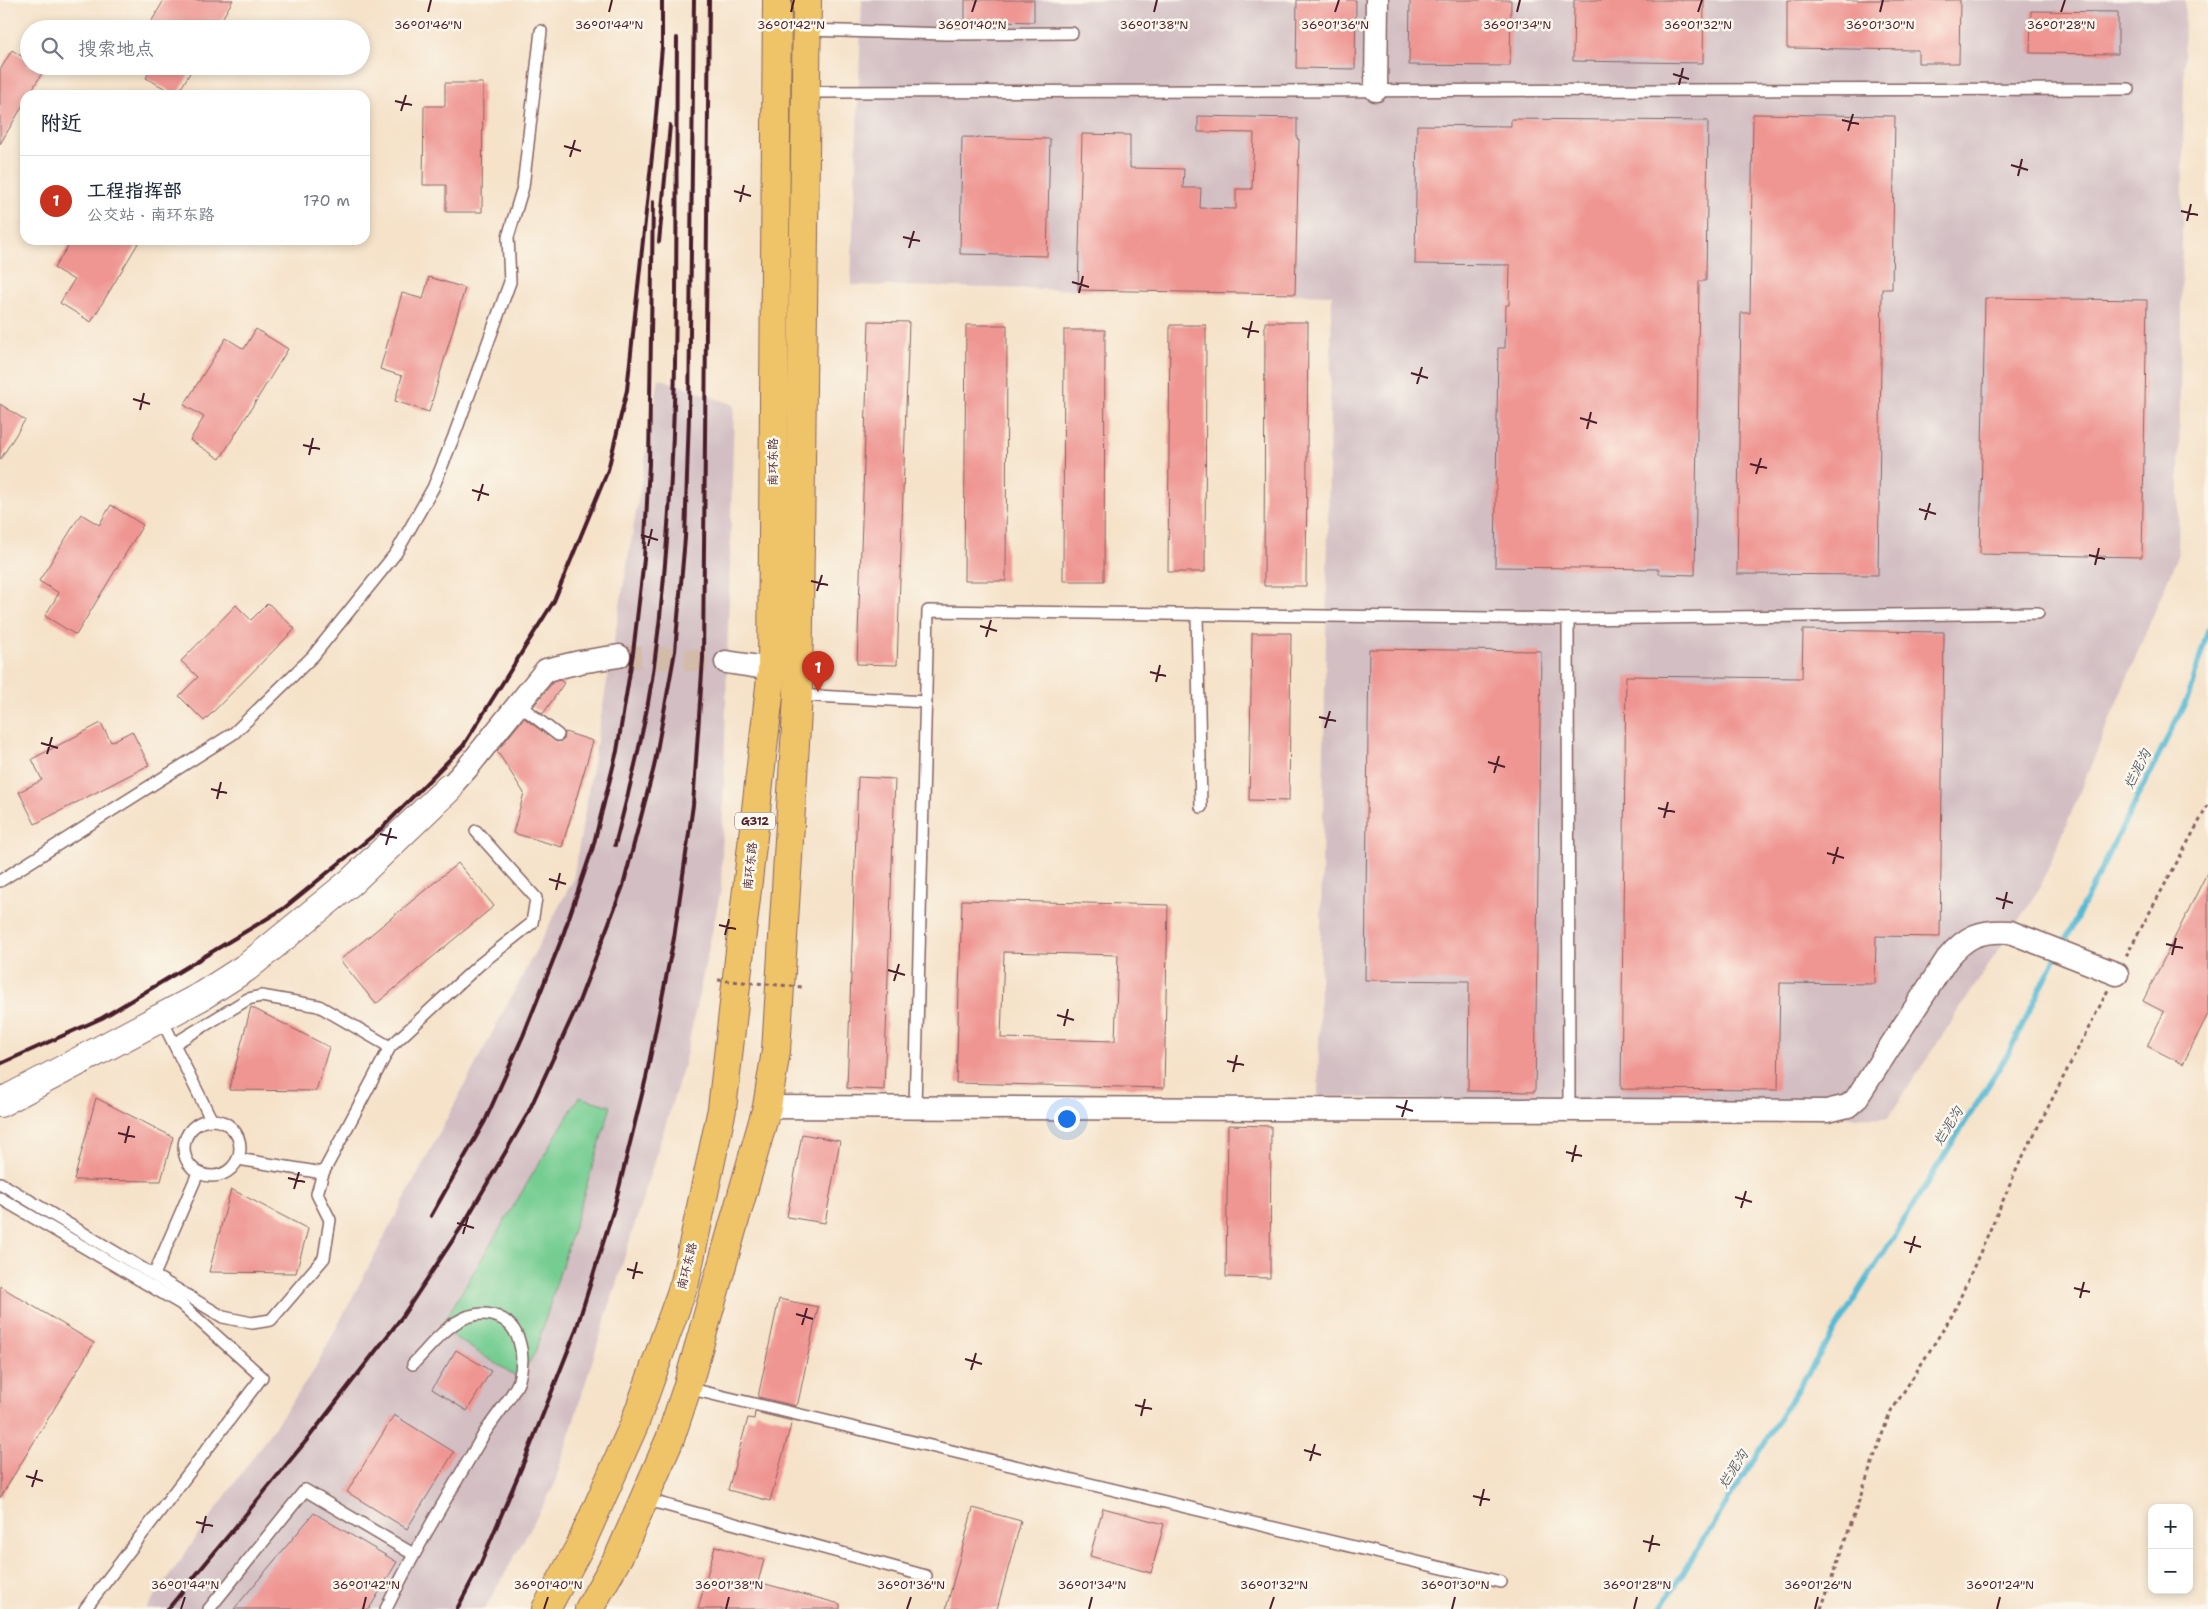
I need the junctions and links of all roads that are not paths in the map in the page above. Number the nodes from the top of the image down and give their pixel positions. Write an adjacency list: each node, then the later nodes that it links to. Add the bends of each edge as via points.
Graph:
1 (777, 0): 15 (highway, 南环东路 / G312)
2 (807, 0): 4 (highway, G312)
3 (1377, 0): 8 (street)
4 (806, 30): 6 (lane); 9 (highway, G312)
5 (541, 31): 23 (lane, via 523,187 508,237 510,282 433,488 396,553 313,656 234,733)
6 (1072, 33)
7 (2129, 89): 8 (lane)
8 (1376, 90): 9 (lane)
9 (804, 92): 16 (highway, G312)
10 (2038, 613): 12 (lane)
11 (1197, 614): 12 (lane); 17 (lane, via 928,611); 21 (lane)
12 (1568, 619): 31 (lane)
13 (619, 656): 18 (street, via 546,670)
14 (726, 662): 15 (street)
15 (772, 669): 48 (highway, 南环东路 / G312, via 722,1109 684,1282 634,1425 580,1546)
16 (798, 695): 17 (lane); 30 (highway, G312, via 776,1051)
17 (926, 702): 29 (lane)
18 (518, 704): 19 (lane); 20 (street)
19 (558, 735)
20 (449, 788): 25 (street, via 352,881 247,967)
21 (1201, 807)
22 (476, 831): 27 (lane, via 536,898 532,923 479,964)
23 (0, 881)
24 (2117, 974): 31 (street, via 2010,932 1992,931 1958,945 1856,1099 1848,1106 1837,1110)
25 (161, 1018): 26 (lane); 28 (street)
26 (174, 1044): 27 (lane, via 248,998 261,996 319,1006); 32 (lane)
27 (390, 1047): 35 (lane)
28 (0, 1103)
29 (915, 1107): 30 (street); 31 (street)
30 (767, 1108): 40 (highway, G312)
31 (1569, 1110)
32 (211, 1119): 33 (lane, via 229,1124 235,1132 240,1140); 34 (lane, via 194,1125 184,1141 186,1159)
33 (238, 1159): 34 (lane, via 226,1173 207,1176); 35 (lane)
34 (198, 1173): 38 (lane)
35 (323, 1173): 38 (lane, via 317,1194 330,1220 324,1258 271,1320 252,1322 223,1317)
36 (0, 1183): 38 (lane)
37 (0, 1198): 45 (lane, via 181,1304 262,1377)
38 (154, 1275)
39 (413, 1364): 42 (lane, via 452,1325 468,1315 484,1313 501,1317 518,1333 523,1355 519,1382)
40 (687, 1388): 41 (highway, G312, via 670,1439); 44 (lane)
41 (644, 1499): 43 (lane); 49 (highway, G312, via 620,1554)
42 (413, 1554): 46 (lane, via 305,1490); 47 (lane)
43 (926, 1576)
44 (1501, 1582)
45 (85, 1609)
46 (209, 1609)
47 (386, 1609)
48 (546, 1609)
49 (589, 1609)

